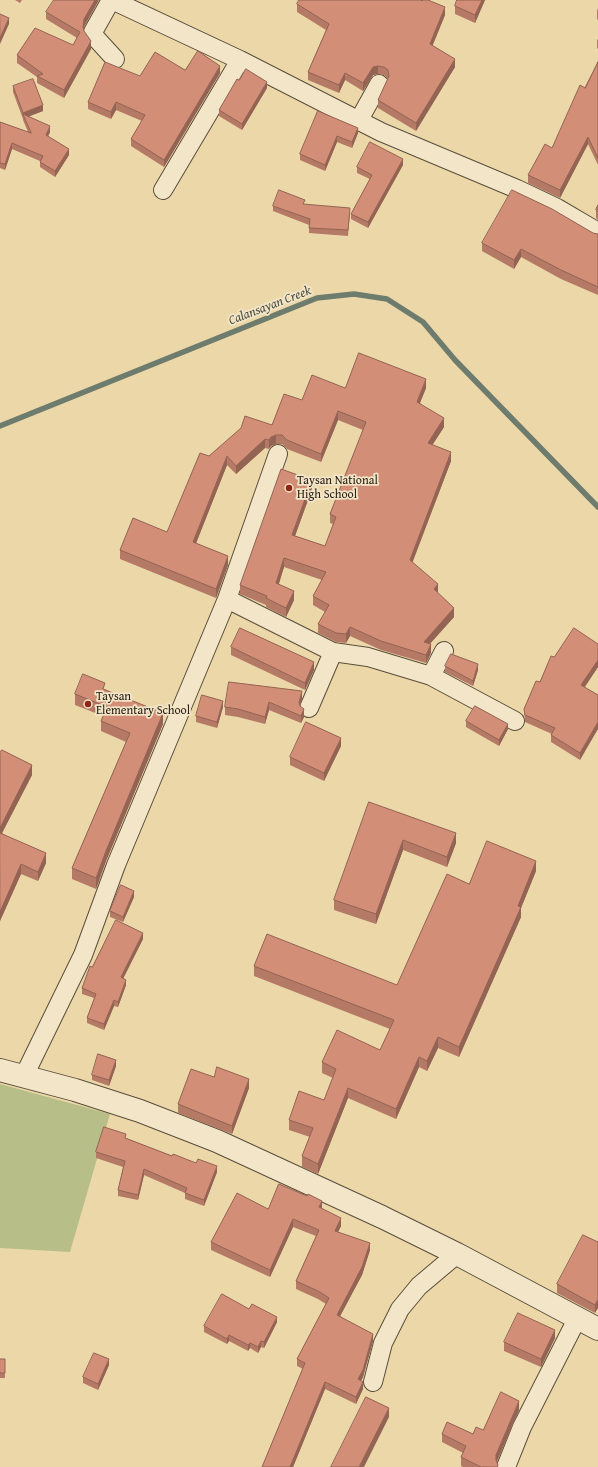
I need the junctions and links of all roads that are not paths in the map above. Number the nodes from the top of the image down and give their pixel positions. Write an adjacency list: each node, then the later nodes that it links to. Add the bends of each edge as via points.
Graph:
1 (111, 0): 2 (street, via 93,32); 3 (street)
2 (115, 59)
3 (240, 60): 5 (street); 6 (street)
4 (379, 84): 5 (street)
5 (359, 120): 7 (street, via 381,132 518,189)
6 (163, 190)
7 (598, 232)
8 (278, 454): 9 (street)
9 (227, 599): 11 (street); 16 (street, via 116,865 83,955)
10 (444, 651): 12 (street)
11 (333, 652): 12 (street, via 368,657); 13 (street)
12 (431, 676): 14 (street)
13 (309, 708)
14 (515, 721)
15 (0, 1070): 16 (street)
16 (24, 1076): 17 (street, via 140,1111 216,1142)
17 (457, 1254): 18 (street); 20 (street, via 419,1286 400,1309 383,1343)
18 (578, 1317): 19 (street); 21 (street, via 522,1427)
19 (598, 1329)
20 (372, 1382)
21 (506, 1467)

